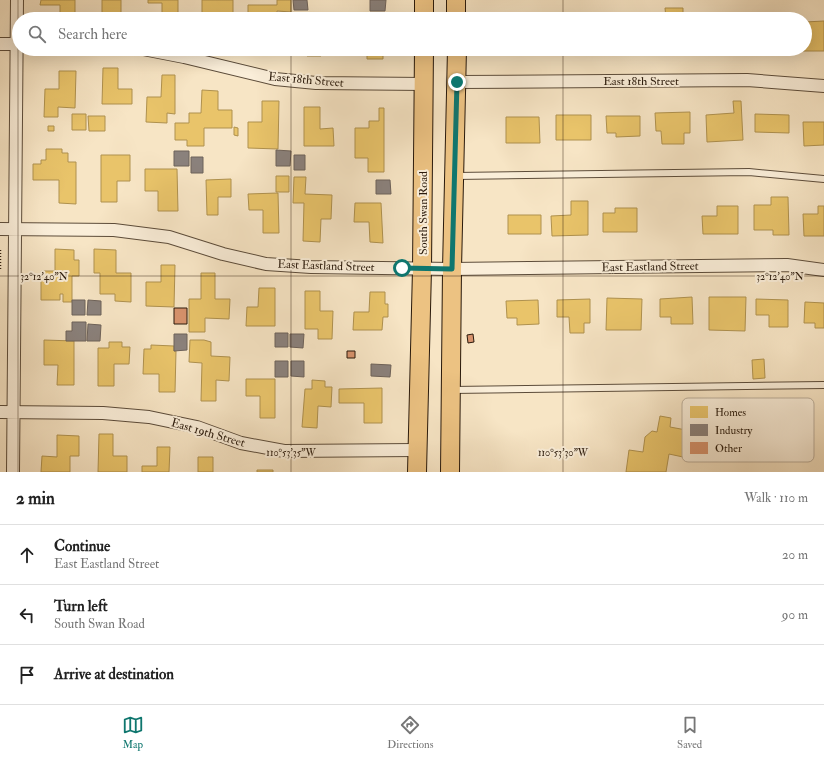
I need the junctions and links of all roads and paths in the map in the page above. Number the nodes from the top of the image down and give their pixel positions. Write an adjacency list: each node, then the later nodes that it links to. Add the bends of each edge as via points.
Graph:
1 (17, 0): 4 (street)
2 (424, 0): 5 (main road)
3 (456, 0): 6 (main road)
4 (17, 12)
5 (424, 12)
6 (456, 12)
7 (0, 44): 8 (street)
8 (12, 44)
9 (18, 56): 19 (street)
10 (179, 56): 14 (street, East 18th Street, via 275,79 316,83)
11 (424, 56): 14 (main road, South Swan Road)
12 (456, 56): 13 (main road)
13 (457, 82): 15 (street, East 18th Street, via 747,80); 16 (main road)
14 (424, 84): 20 (main road, South Swan Road)
15 (824, 86)
16 (454, 176): 17 (lane, via 749,172); 21 (main road)
17 (824, 178)
18 (0, 229): 19 (street, East Eastland Street)
19 (14, 229): 20 (street, East Eastland Street, via 114,230 169,237 266,264); 26 (street)
20 (422, 269): 21 (street, East Eastland Street); 27 (main road, South Swan Road)
21 (452, 269): 22 (street, East Eastland Street, via 787,265); 24 (main road)
22 (824, 270)
23 (824, 385): 24 (lane)
24 (451, 390): 30 (main road)
25 (0, 412): 26 (street, East 19th Street)
26 (13, 412): 27 (street, East 19th Street, via 103,413 149,417 197,427 241,443 284,451); 28 (street)
27 (416, 450): 29 (main road, South Swan Road)
28 (13, 472)
29 (417, 472)
30 (450, 472)

